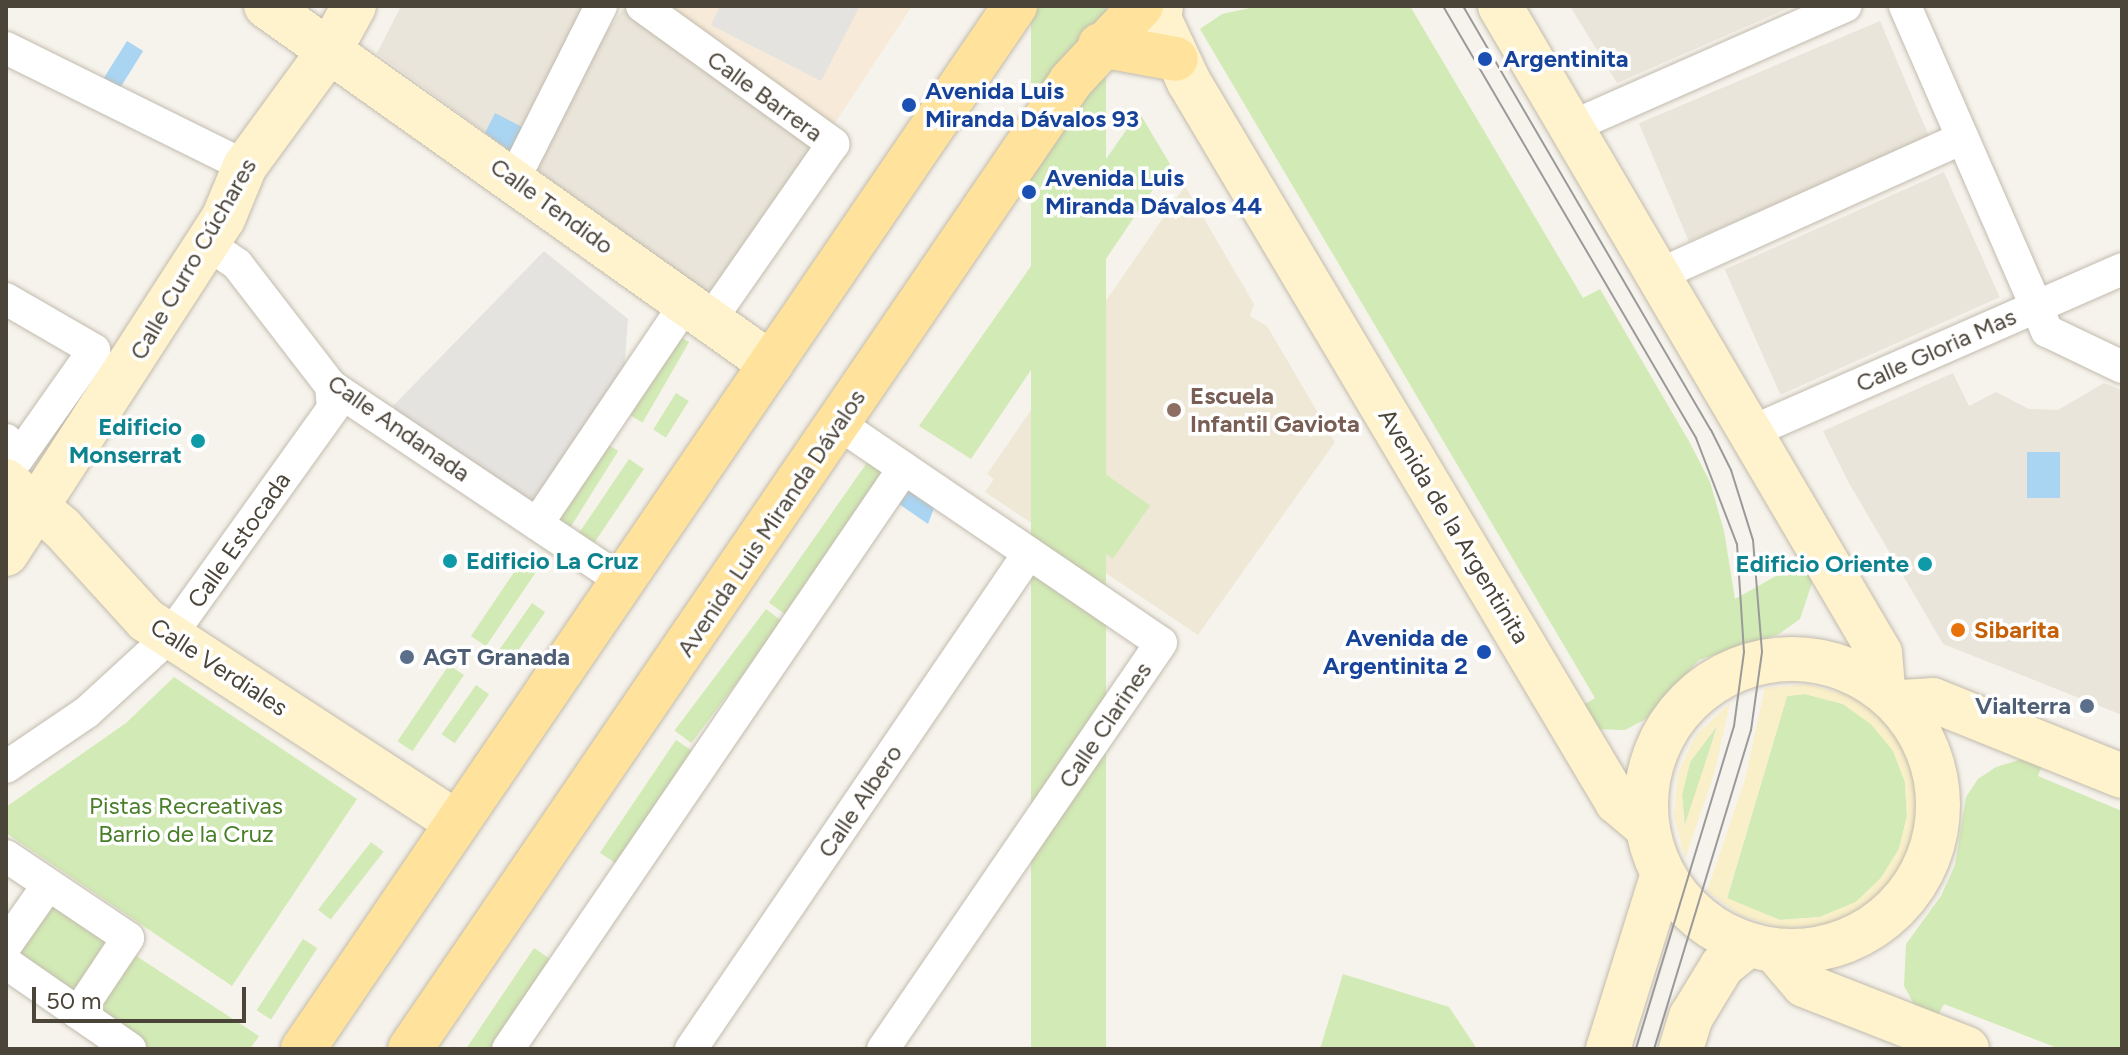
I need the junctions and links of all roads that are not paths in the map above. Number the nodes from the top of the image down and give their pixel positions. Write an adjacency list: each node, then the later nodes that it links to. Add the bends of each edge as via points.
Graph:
1 (266, 6): 13 (main road, Calle Tendido)
2 (354, 6): 13 (main road, Calle Curro Cúchares)
3 (601, 6): 18 (street)
4 (642, 6): 24 (street, Calle Barrera, via 833,144)
5 (1015, 6): 25 (main road)
6 (1141, 6): 11 (main road, Avenida Luis Miranda Dávalos)
7 (1161, 6): 14 (main road, Avenida de la Argentinita, via 1159,18)
8 (1500, 6): 15 (main road)
9 (1845, 6): 15 (street)
10 (1905, 6): 16 (street)
11 (1100, 45): 14 (main road); 28 (main road, Avenida Luis Miranda Dávalos)
12 (6, 48): 17 (street)
13 (330, 50): 17 (main road, Calle Curro Cúchares); 18 (main road, Calle Tendido)
14 (1176, 59): 42 (main road, Avenida de la Argentinita, via 1617,802)
15 (1571, 127): 21 (main road)
16 (1963, 138): 21 (street); 23 (street)
17 (245, 166): 19 (main road, Calle Curro Cúchares)
18 (514, 179): 24 (main road, Calle Tendido)
19 (206, 243): 27 (street, Calle Andanada, via 237,264); 32 (main road, Calle Curro Cúchares)
20 (2122, 269): 23 (street, Calle Gloria Mas)
21 (1658, 275): 29 (main road)
22 (6, 299): 30 (street, via 94,350 17,459)
23 (2036, 307): 26 (street, via 2047,331); 29 (street, Calle Gloria Mas)
24 (692, 320): 25 (main road, Calle Tendido); 33 (street)
25 (771, 364): 36 (main road)
26 (2122, 367)
27 (331, 386): 33 (street, Calle Andanada); 37 (street, Calle Estocada, via 333,408)
28 (839, 424): 31 (street, Calle Clarines); 52 (main road, Avenida Luis Miranda Dávalos)
29 (1751, 432): 38 (main road, via 1880,653)
30 (6, 440)
31 (904, 468): 34 (street, Calle Clarines); 53 (street)
32 (22, 494): 35 (main road, Calle Curro Cúchares); 37 (main road, Calle Verdiales, via 146,620)
33 (537, 524): 36 (street, Calle Andanada)
34 (1029, 553): 54 (street, Calle Albero); 55 (street, Calle Clarines, via 1161,643)
35 (6, 554)
36 (622, 581): 41 (main road)
37 (170, 636): 39 (street, Calle Estocada, via 87,712); 41 (main road, Calle Verdiales)
38 (1892, 695): 40 (main road, via 1933,700); 42 (main road, via 1834,664 1798,659 1744,667 1704,688 1673,720 1652,759 1645,796); 47 (main road, via 1928,744 1940,794 1934,845 1911,891 1874,927 1827,948)
39 (6, 767)
40 (2122, 776)
41 (457, 823): 51 (main road)
42 (1647, 827): 44 (main road)
43 (6, 856): 45 (street)
44 (1662, 877): 47 (main road, via 1695,918); 56 (main road)
45 (48, 885): 46 (street); 49 (street, via 128,938)
46 (6, 945)
47 (1761, 949): 57 (main road, via 1722,966 1691,1017); 58 (main road, via 1804,985)
48 (6, 963): 49 (street)
49 (78, 1013): 50 (street)
50 (130, 1049)
51 (303, 1049)
52 (410, 1049)
53 (508, 1049)
54 (691, 1049)
55 (883, 1049)
56 (1608, 1049)
57 (1681, 1049)
58 (1967, 1049)

